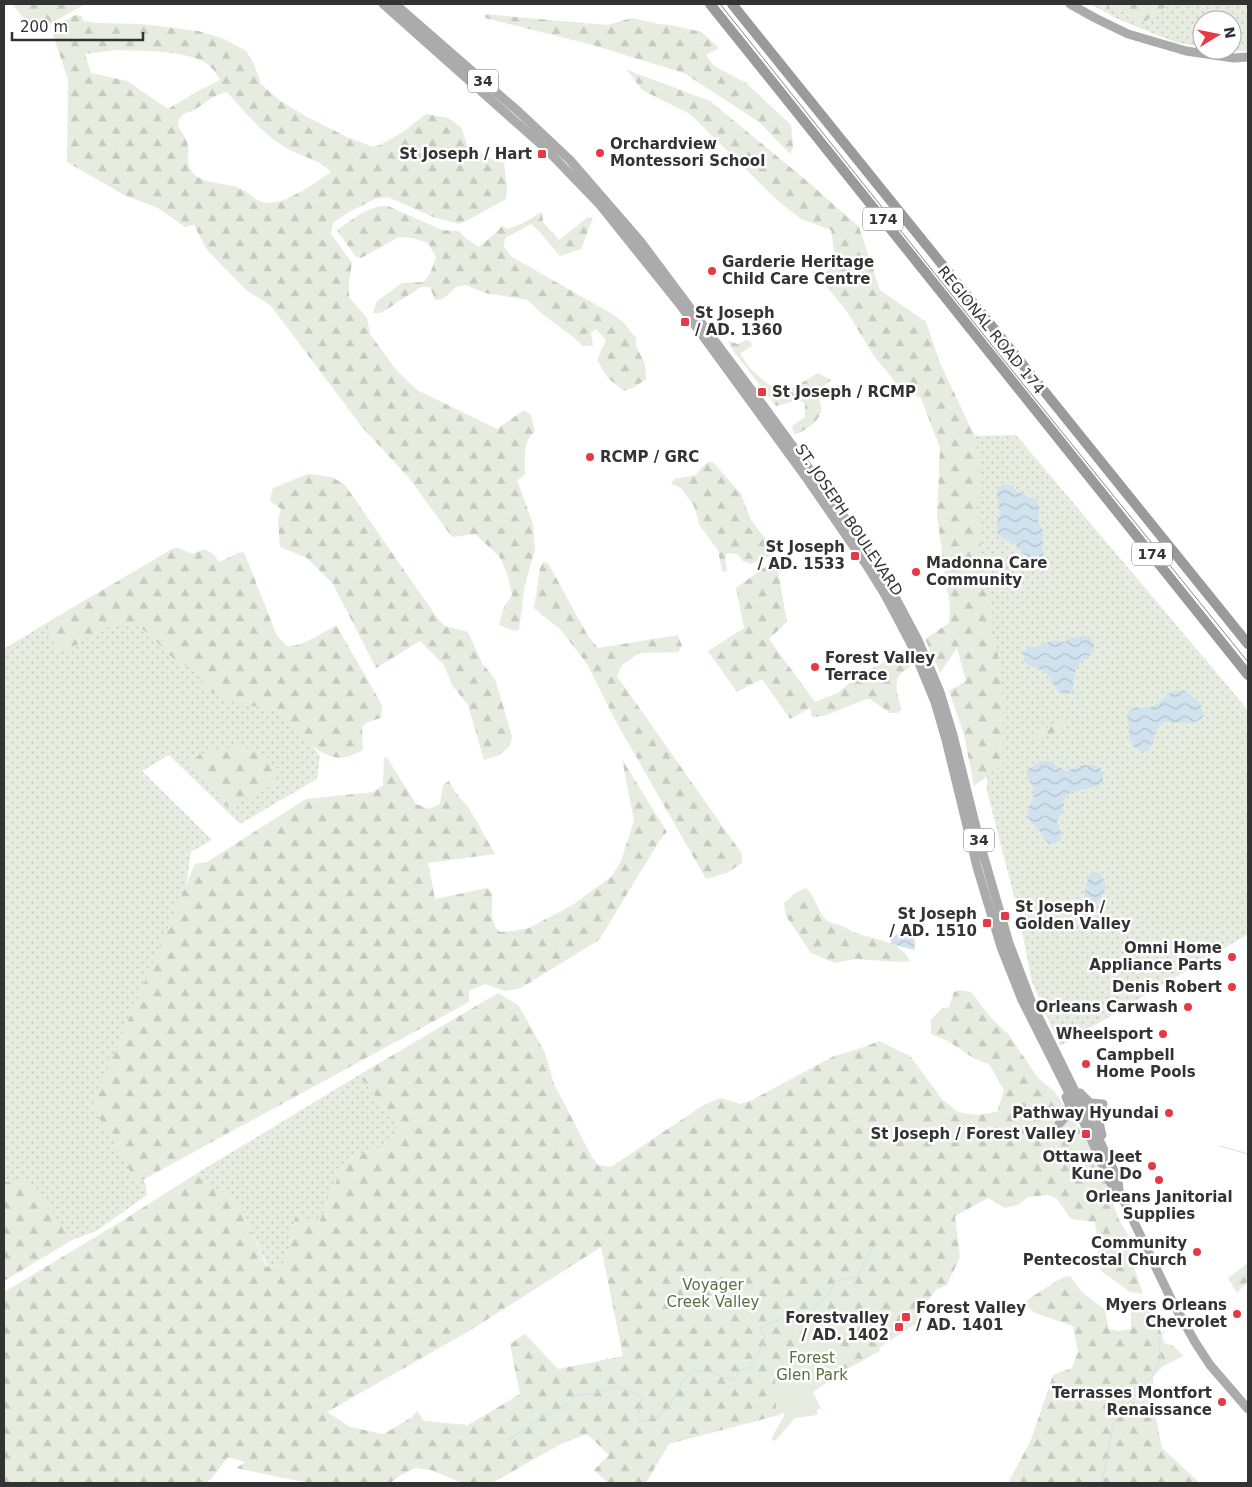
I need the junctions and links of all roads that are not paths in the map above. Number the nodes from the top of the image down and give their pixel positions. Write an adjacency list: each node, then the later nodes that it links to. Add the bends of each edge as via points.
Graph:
1 (383, 4): 7 (main road, ST. JOSEPH BOULEVARD / 34, via 545,148)
2 (395, 4): 7 (main road, ST. JOSEPH BOULEVARD / 34, via 568,158)
3 (710, 4): 10 (highway, REGIONAL ROAD 174 / 174)
4 (732, 4): 9 (highway, REGIONAL ROAD 174 / 174)
5 (1070, 4): 6 (main road, via 1128,34 1186,51)
6 (1248, 57)
7 (638, 245): 8 (main road, ST. JOSEPH BOULEVARD / 34, via 807,472)
8 (871, 564): 11 (main road, ST. JOSEPH BOULEVARD / 34, via 911,644 935,702 977,867 1001,947); 12 (main road, ST. JOSEPH BOULEVARD / 34, via 892,591 940,692 1009,943 1033,1006)
9 (1248, 644)
10 (1248, 674)
11 (1022, 1000): 13 (main road, via 1023,1010 1069,1104 1068,1115); 15 (main road, ST. JOSEPH BOULEVARD / 34, via 1084,1122 1111,1184)
12 (1072, 1086): 14 (main road, ST. JOSEPH BOULEVARD / 34); 14 (main road, via 1087,1101 1104,1108 1099,1127 1111,1155)
13 (1059, 1124)
14 (1111, 1164): 15 (main road, ST. JOSEPH BOULEVARD / 34)
15 (1119, 1191): 16 (main road, ST. JOSEPH BOULEVARD / 34, via 1195,1342 1210,1365)
16 (1248, 1409)

